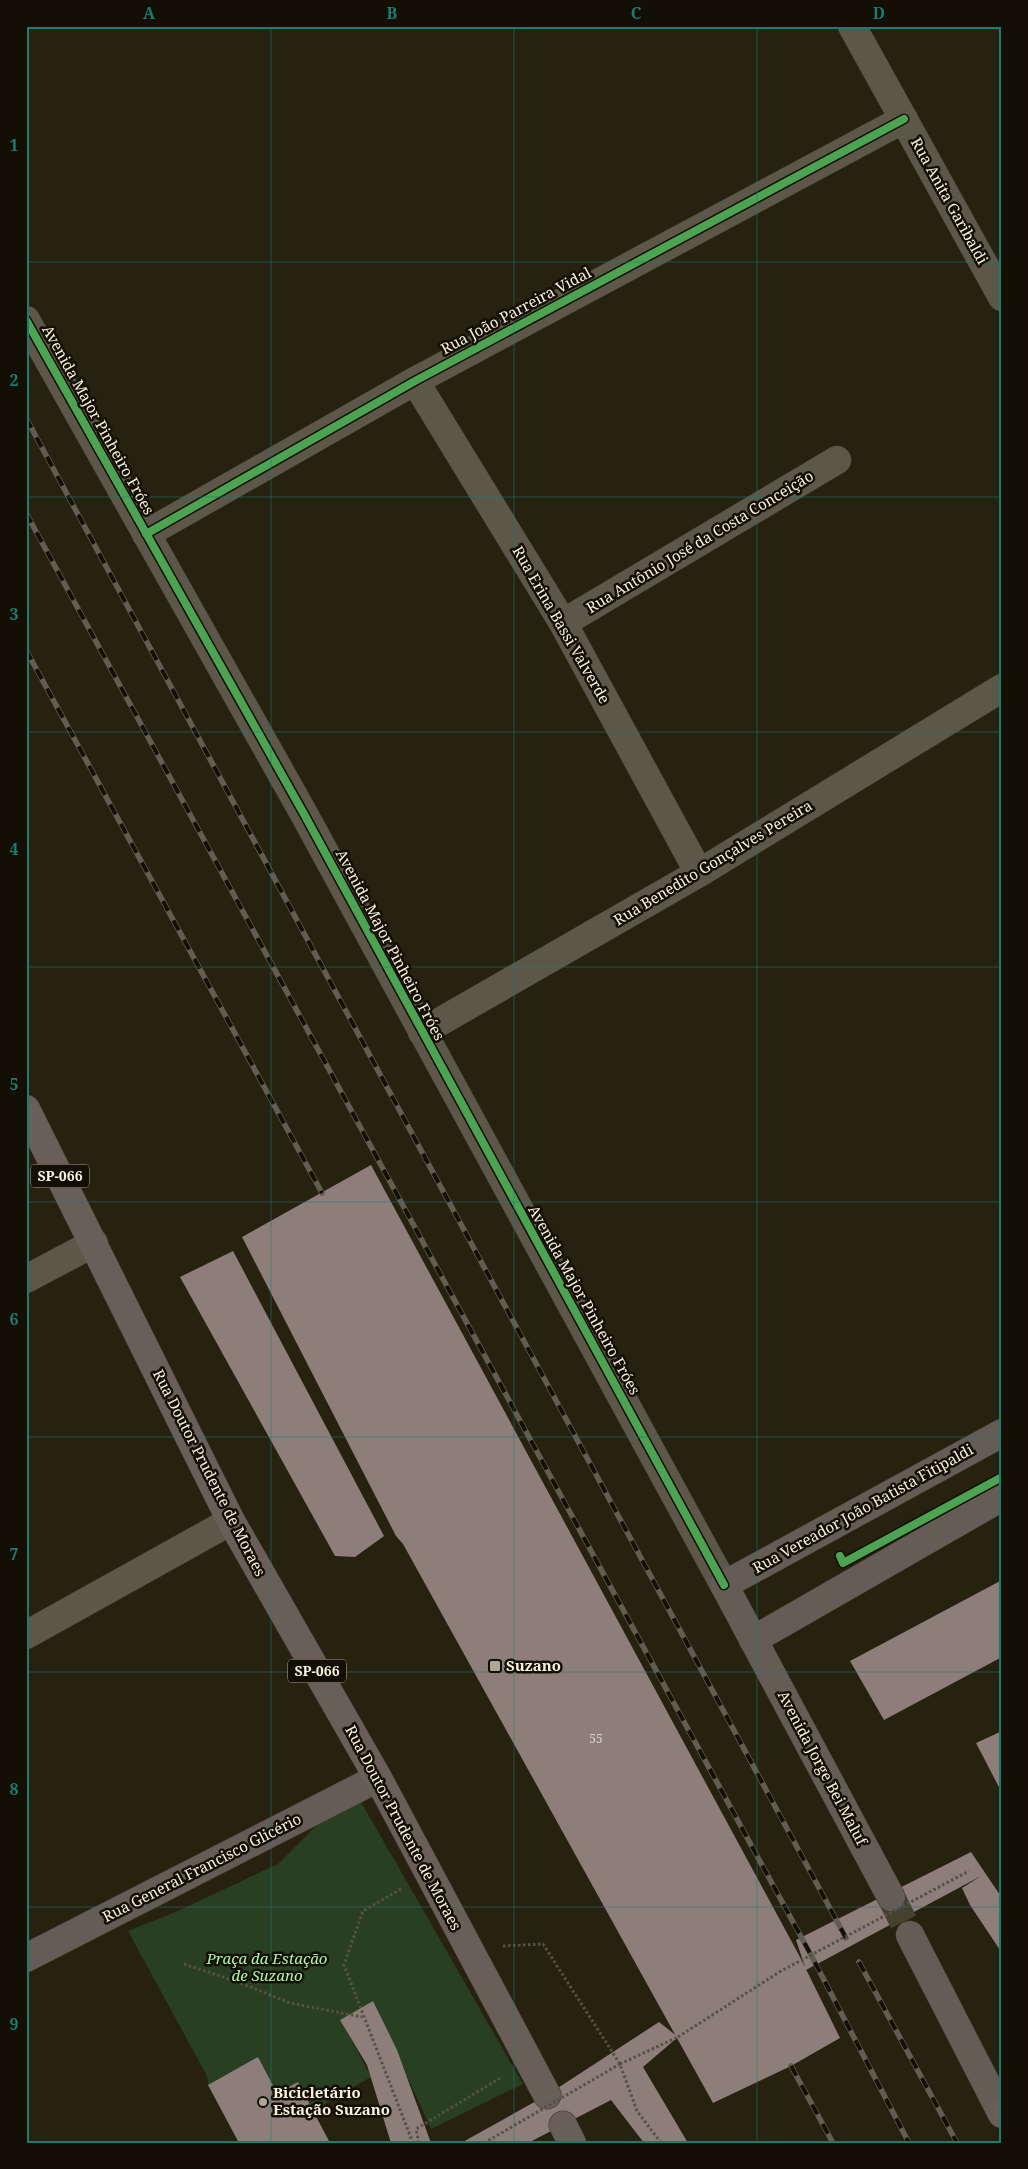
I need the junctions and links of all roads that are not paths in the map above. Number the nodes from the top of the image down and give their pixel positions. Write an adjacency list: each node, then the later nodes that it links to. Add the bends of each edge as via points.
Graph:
1 (852, 26): 2 (street, Rua Anita Garibaldi)
2 (904, 119): 3 (street, Rua Anita Garibaldi); 5 (street, Rua João Parreira Vidal)
3 (1002, 297)
4 (26, 320): 7 (street, Avenida Major Pinheiro Fróes)
5 (415, 381): 7 (street, Rua João Parreira Vidal); 8 (street, Rua Erina Bassi Valverde)
6 (837, 460): 8 (street, Rua Antônio José da Costa Conceição)
7 (146, 534): 11 (street, Avenida Major Pinheiro Fróes)
8 (563, 623): 10 (street, Rua Erina Bassi Valverde)
9 (1002, 688): 10 (street, Rua Benedito Gonçalves Pereira)
10 (699, 874): 11 (street, Rua Benedito Gonçalves Pereira)
11 (422, 1032): 18 (street, Avenida Major Pinheiro Fróes)
12 (26, 1109): 13 (highway, Rua Doutor Prudente de Moraes / SP-066)
13 (94, 1243): 14 (street); 17 (highway, Rua Doutor Prudente de Moraes / SP-066)
14 (26, 1279)
15 (1002, 1433): 18 (main road, Rua Vereador João Batista Fitipaldi)
16 (1002, 1497): 20 (main road)
17 (231, 1521): 19 (street); 21 (highway, Rua Doutor Prudente de Moraes / SP-066)
18 (724, 1585): 20 (main road, Avenida Major Pinheiro Fróes)
19 (26, 1635)
20 (753, 1640): 22 (main road, Avenida Jorge Bei Maluf)
21 (378, 1778): 24 (main road, Rua General Francisco Glicério); 25 (highway, Rua Doutor Prudente de Moraes / SP-066)
22 (891, 1896)
23 (910, 1935): 26 (main road)
24 (26, 1958)
25 (547, 2095)
26 (1001, 2113)

